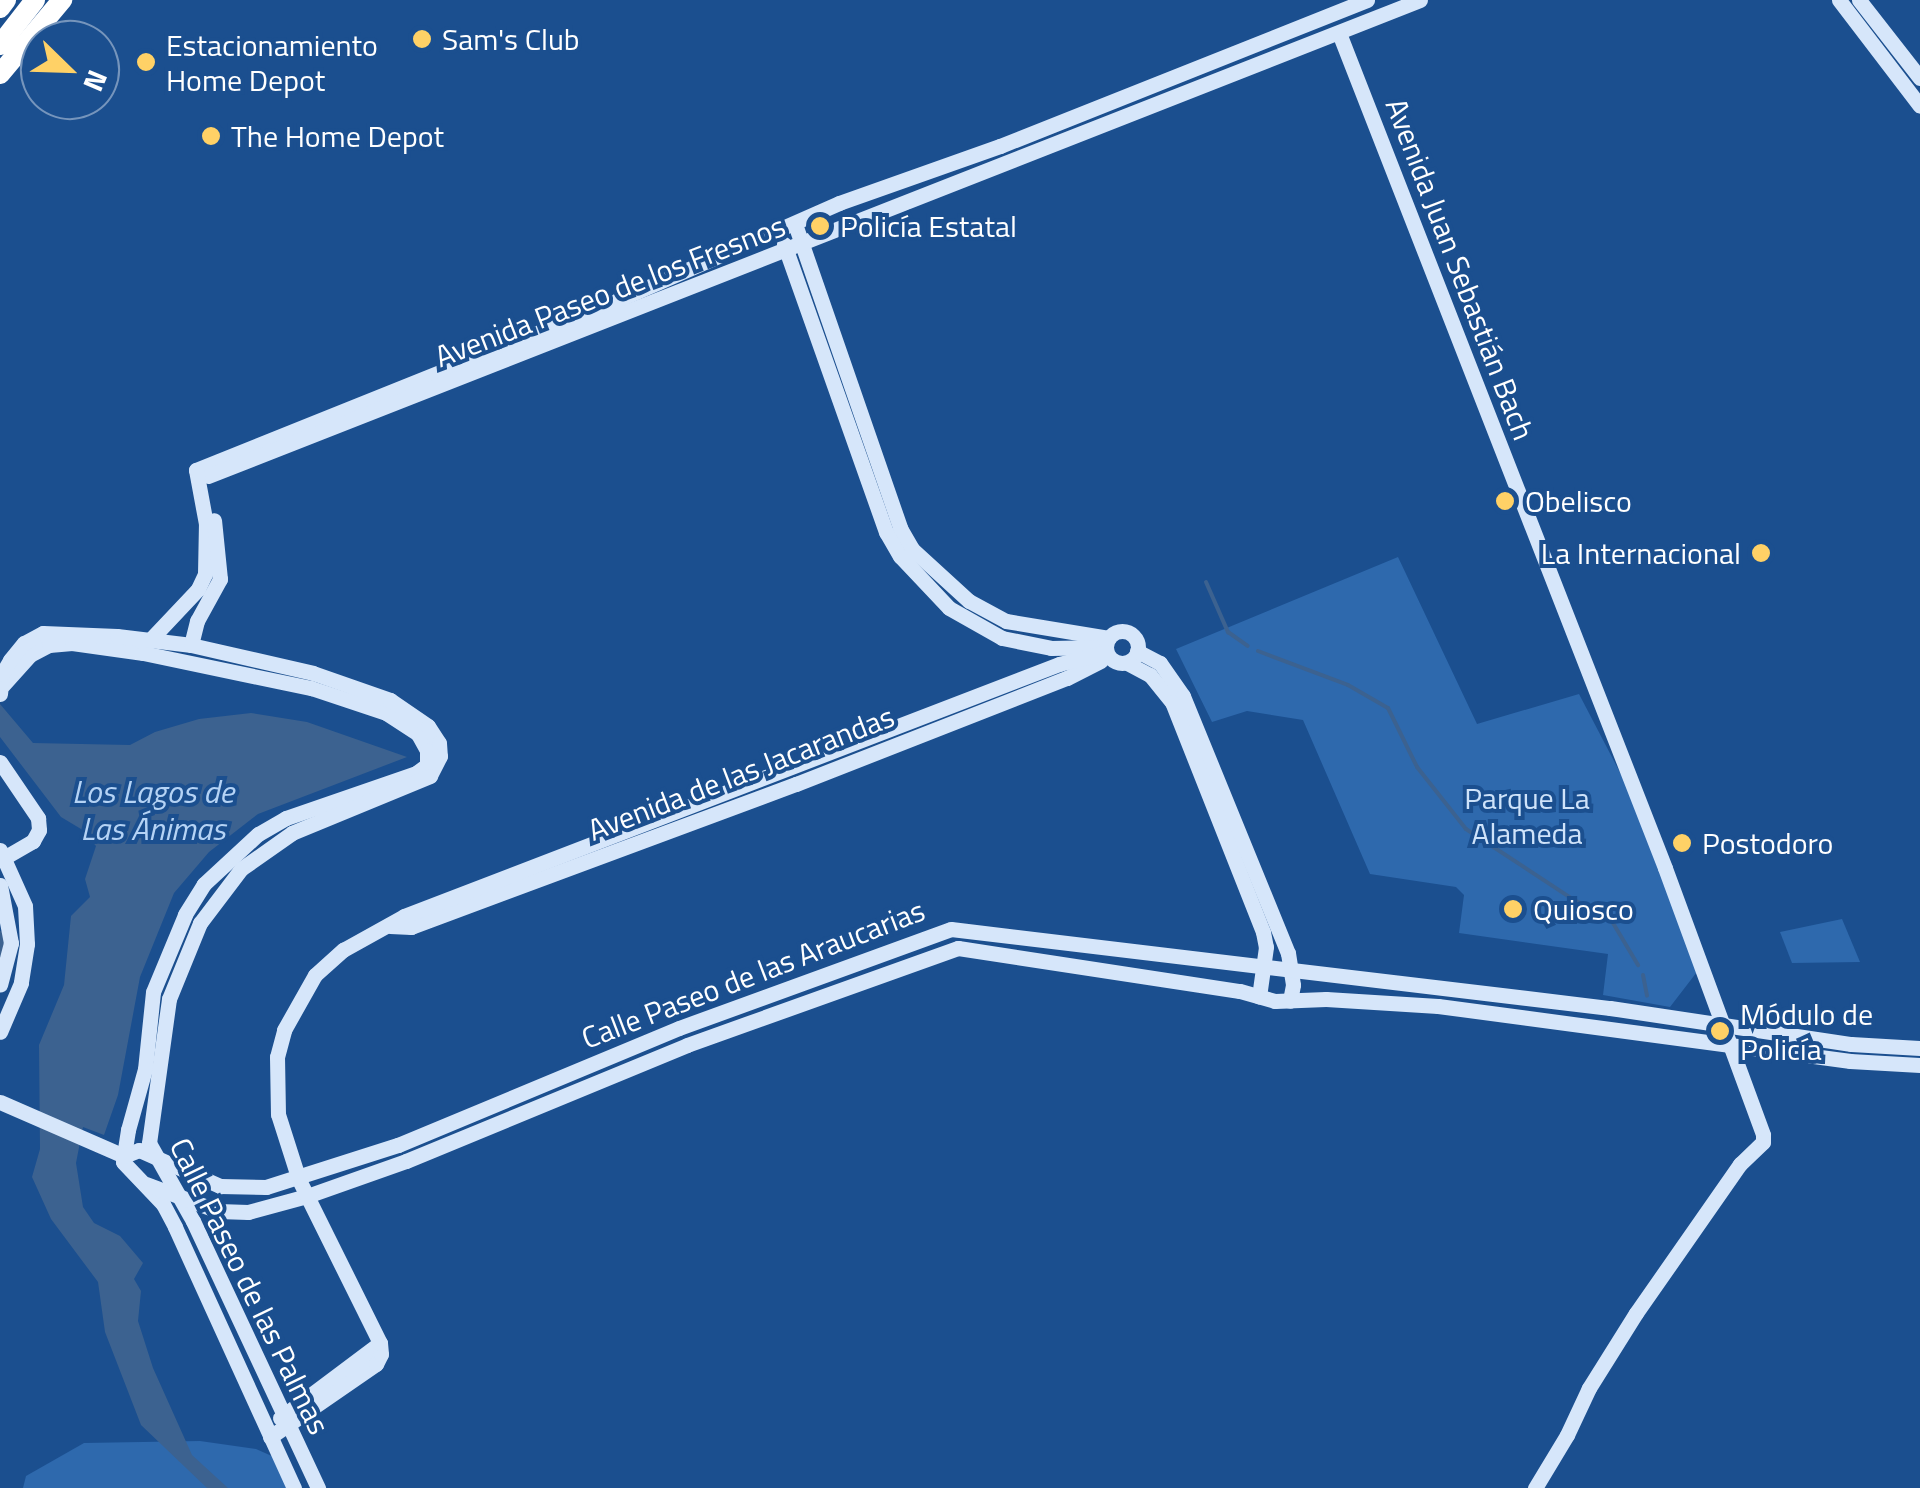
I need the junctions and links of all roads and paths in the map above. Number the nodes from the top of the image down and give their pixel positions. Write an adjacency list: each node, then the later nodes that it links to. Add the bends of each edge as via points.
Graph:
1 (6, 0): 8 (highway)
2 (35, 0): 10 (highway)
3 (62, 0): 11 (highway)
4 (1367, 0): 14 (street, Avenida Paseo de los Fresnos)
5 (1420, 0): 9 (street, Avenida Paseo de los Fresnos)
6 (1839, 0): 13 (street)
7 (1859, 0): 12 (street)
8 (0, 8)
9 (1339, 33): 15 (street, Avenida Paseo de los Fresnos); 37 (street, Avenida Juan Sebastián Bach)
10 (0, 45)
11 (0, 74)
12 (1920, 78)
13 (1920, 106)
14 (974, 155): 15 (street); 16 (street, Avenida Paseo de los Fresnos)
15 (981, 174): 18 (street, Avenida Paseo de los Fresnos)
16 (795, 224): 17 (street, Avenida Paseo de los Fresnos); 18 (street)
17 (779, 230): 19 (street); 20 (street, Avenida Paseo de los Fresnos)
18 (804, 244): 19 (street, Avenida Paseo de los Fresnos); 24 (street, via 912,550 969,601 1006,621)
19 (786, 252): 20 (street, Avenida Paseo de los Fresnos); 23 (street, via 900,556 970,624)
20 (202, 473): 21 (street, via 205,574); 22 (street, via 220,579)
21 (150, 640): 22 (street, Calle Paseo de las Palmas); 27 (street, Calle Paseo de las Palmas, via 43,633 10,660)
22 (191, 645): 44 (street, Calle Paseo de las Palmas, via 313,673 390,700 428,726 440,756 420,783 267,848 217,895 169,998 148,1135)
23 (1044, 647): 24 (street); 26 (street, via 1051,653)
24 (1108, 649): 25 (street); 25 (street, via 1128,633 1136,640); 26 (street, Avenida de las Jacarandas); 31 (street, Avenida de las Jacarandas, via 1067,678 778,791 410,927)
25 (1132, 657): 32 (street, via 1172,702 1262,932); 33 (street, via 1160,663 1183,696)
26 (1043, 671): 31 (street, Avenida de las Jacarandas)
27 (2, 690): 43 (street, Calle Paseo de las Palmas, via 30,655 49,645 143,652 311,688 386,713 418,734 427,750 427,765 416,773 258,834 204,884 153,992 145,1068)
28 (0, 762): 29 (street, via 40,830 34,841)
29 (2, 856): 38 (street, via 25,906 27,944 21,983)
30 (0, 885): 34 (street, via 10,944)
31 (390, 926): 45 (street, Avenida de las Jacarandas, via 343,950 315,975 284,1030 278,1114)
32 (1264, 967): 33 (street, Calle Paseo de las Araucarias); 35 (street); 45 (street, Calle Paseo de las Araucarias, via 951,928)
33 (1292, 971): 36 (street); 37 (street, Calle Paseo de las Araucarias)
34 (0, 985)
35 (1259, 996): 36 (street, Calle Paseo de las Araucarias); 47 (street, Calle Paseo de las Araucarias, via 972,949 942,952)
36 (1290, 1000): 39 (street, Calle Paseo de las Araucarias, via 1438,1006)
37 (1722, 1024): 39 (street, Avenida Juan Sebastián Bach); 40 (street, Calle Paseo de las Araucarias)
38 (0, 1032)
39 (1730, 1044): 41 (street, Calle Paseo de las Araucarias); 53 (street, Avenida Juan Sebastián Bach, via 1763,1142 1740,1164 1636,1313)
40 (1920, 1048)
41 (1920, 1065)
42 (0, 1102): 43 (street, Calle Paseo de las Araucarias)
43 (124, 1156): 44 (street, Calle Paseo de las Araucarias, via 139,1150); 46 (street, Calle Paseo de las Palmas)
44 (159, 1158): 45 (street, Calle Paseo de las Araucarias, via 220,1186 266,1188); 48 (street, Calle Paseo de las Palmas)
45 (300, 1180): 47 (street, Avenida de las Jacarandas)
46 (146, 1184): 48 (street, Calle Paseo de las Araucarias); 50 (street, Calle Paseo de las Palmas, via 175,1227)
47 (307, 1196): 48 (street, Calle Paseo de las Araucarias, via 248,1212); 49 (street, Avenida de las Jacarandas, via 380,1343 376,1364)
48 (179, 1198): 49 (street, Calle Paseo de las Palmas)
49 (285, 1420): 50 (street); 52 (street, Calle Paseo de las Palmas)
50 (270, 1437): 51 (street, Calle Paseo de las Palmas)
51 (294, 1488)
52 (318, 1488)
53 (1535, 1488)

